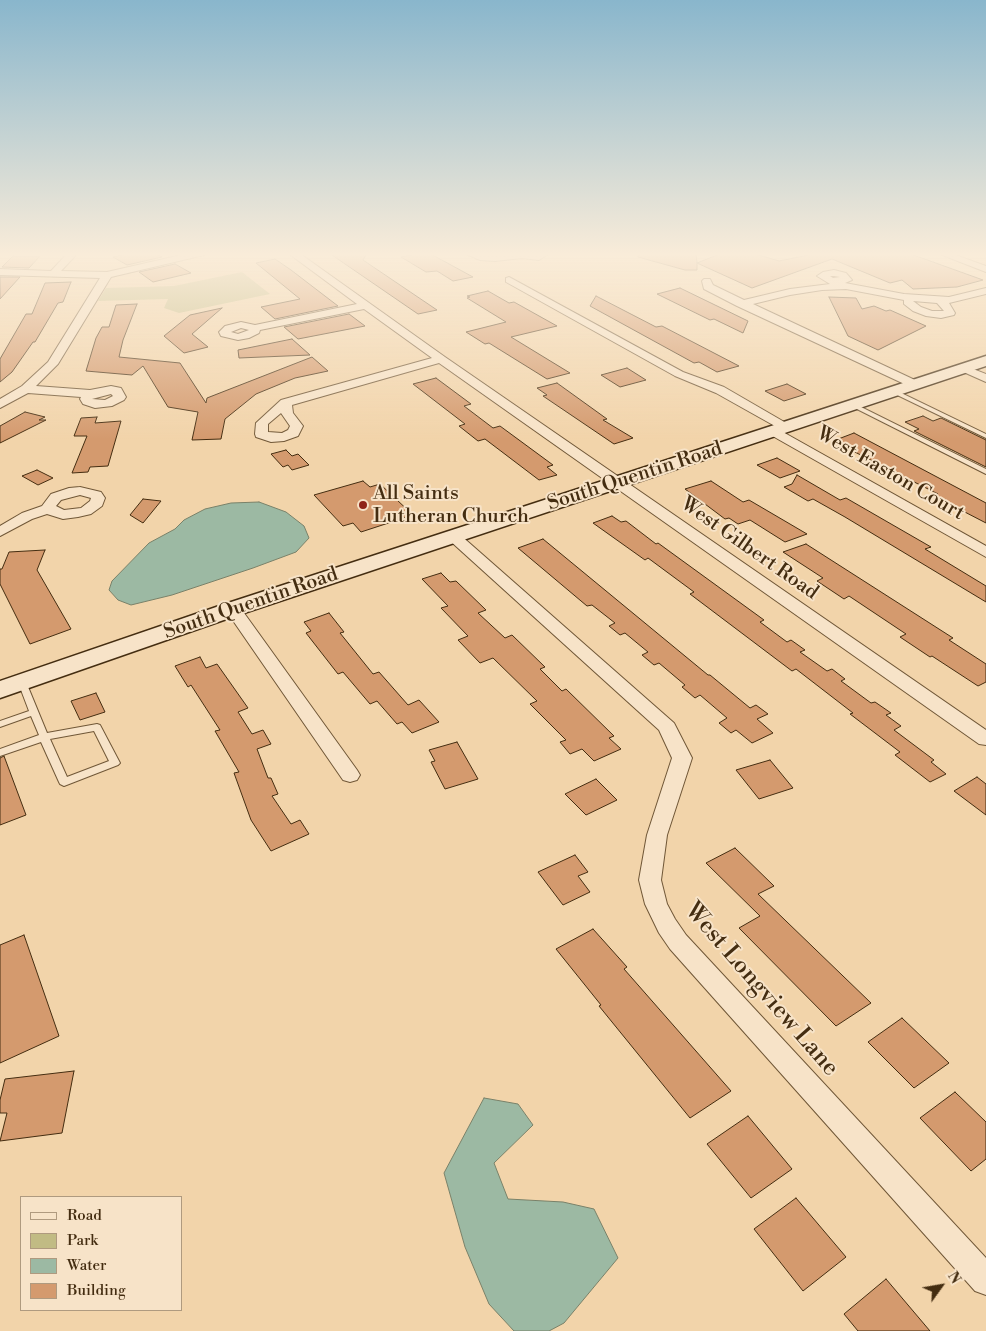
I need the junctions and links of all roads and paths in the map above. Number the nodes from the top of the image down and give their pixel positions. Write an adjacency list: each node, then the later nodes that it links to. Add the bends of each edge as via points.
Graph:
1 (82, 315): 12 (street, via 52,364)
2 (320, 315): 6 (street)
3 (379, 315): 7 (street, West Gilbert Road)
4 (573, 315): 18 (street, West Easton Court, via 679,374 720,390)
5 (765, 315): 11 (street)
6 (254, 328)
7 (441, 359): 15 (street); 21 (street, West Gilbert Road)
8 (986, 360): 9 (main road, South Quentin Road)
9 (963, 368): 10 (street); 11 (main road, South Quentin Road)
10 (986, 378)
11 (913, 384): 13 (main road, South Quentin Road)
12 (26, 389): 14 (street); 16 (street)
13 (893, 391): 17 (main road, South Quentin Road); 19 (lane)
14 (90, 394)
15 (285, 403)
16 (0, 404)
17 (852, 405): 18 (main road, South Quentin Road); 20 (lane)
18 (780, 429): 21 (main road, South Quentin Road); 25 (street, West Easton Court)
19 (986, 436)
20 (986, 472)
21 (618, 482): 24 (main road, South Quentin Road); 31 (street, West Gilbert Road)
22 (50, 508): 23 (street, via 27,516)
23 (0, 532)
24 (453, 536): 26 (main road, South Quentin Road); 34 (street, West Longview Lane, via 667,727 682,758 657,835 650,880 656,904 667,926 678,942)
25 (986, 552)
26 (233, 609): 27 (main road, South Quentin Road); 33 (street)
27 (11, 686): 28 (lane)
28 (34, 712): 29 (lane); 30 (lane)
29 (0, 724)
30 (44, 737): 30 (lane, via 97,727 115,763 64,782); 32 (lane)
31 (986, 738)
32 (0, 753)
33 (350, 775)
34 (986, 1280)

